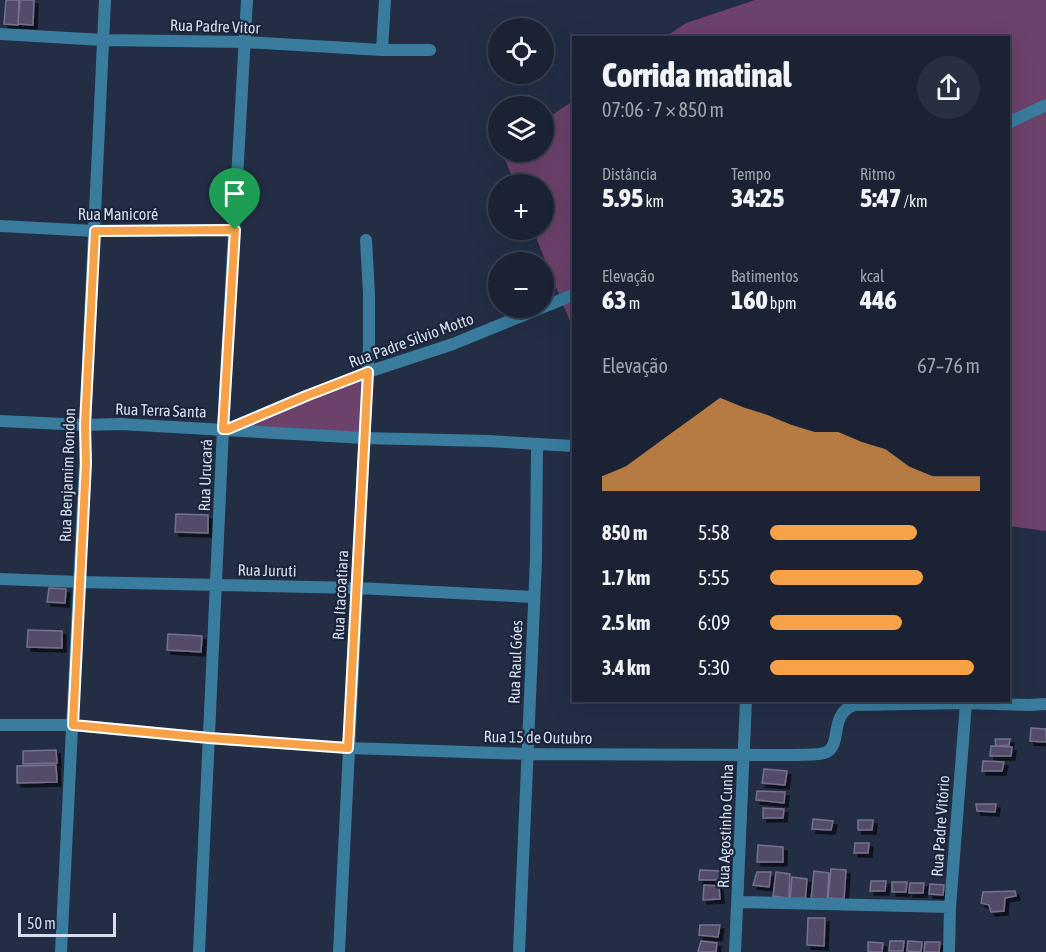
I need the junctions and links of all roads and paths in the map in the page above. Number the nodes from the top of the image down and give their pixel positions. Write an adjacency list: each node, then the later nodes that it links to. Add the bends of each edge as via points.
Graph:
1 (105, 0): 5 (street, Rua Benjamim Rondon)
2 (247, 0): 6 (street, Rua Urucará)
3 (385, 0): 7 (street)
4 (0, 34): 5 (street, Rua Padre Vitor)
5 (103, 40): 6 (street, Rua Padre Vitor); 13 (street, Rua Benjamim Rondon)
6 (245, 42): 7 (street, Rua Padre Vitor); 12 (street, Rua Urucará)
7 (382, 50): 8 (street, Rua Padre Vitor)
8 (430, 50)
9 (1046, 105): 10 (street)
10 (1010, 122)
11 (0, 226): 13 (street, Rua Manicoré)
12 (235, 230): 13 (street, Rua Manicoré); 19 (street, Rua Urucará)
13 (95, 231): 18 (street, Rua Benjamim Rondon)
14 (366, 240): 16 (street, Rua Itacoatiara)
15 (571, 299): 16 (street, Rua Padre Silvio Motto)
16 (368, 372): 19 (street, Rua Padre Silvio Motto); 20 (street, Rua Itacoatiara)
17 (0, 421): 18 (street, Rua Terra Santa)
18 (85, 425): 19 (street, Rua Terra Santa); 24 (street, Rua Benjamim Rondon)
19 (225, 429): 20 (street, Rua Terra Santa); 25 (street, Rua Urucará)
20 (364, 438): 21 (street, Rua Terra Santa); 26 (street, Rua Itacoatiara)
21 (537, 445): 22 (street, Rua Terra Santa); 27 (street, Rua Raul Góes)
22 (572, 446)
23 (0, 579): 24 (street, Rua Juruti)
24 (80, 582): 25 (street, Rua Juruti); 32 (street, Rua Benjamim Rondon)
25 (217, 585): 26 (street, Rua Juruti); 33 (street, Rua Urucará)
26 (357, 588): 27 (street, Rua Juruti); 34 (street, Rua Itacoatiara)
27 (534, 597): 35 (street, Rua Raul Góes)
28 (747, 702): 36 (street, Rua Agostinho Cunha)
29 (966, 703): 30 (street, Rua 15 de Outubro); 36 (street, Rua 15 de Outubro, via 855,705 848,707 840,718 828,752); 38 (street, Rua Padre Vitório)
30 (1046, 704)
31 (0, 725): 32 (street, Rua 15 de Outubro)
32 (73, 725): 33 (street, Rua 15 de Outubro); 39 (street, Rua Benjamim Rondon)
33 (209, 738): 34 (street, Rua 15 de Outubro); 40 (street, Rua Urucará)
34 (348, 748): 35 (street, Rua 15 de Outubro); 41 (street, Rua Itacoatiara)
35 (528, 754): 36 (street, Rua 15 de Outubro); 42 (street, Rua Raul Góes)
36 (744, 755): 37 (street, Rua Agostinho Cunha)
37 (738, 902): 38 (street); 43 (street, Rua Agostinho Cunha)
38 (951, 907): 44 (street, Rua Padre Vitório)
39 (61, 952)
40 (199, 952)
41 (339, 952)
42 (519, 952)
43 (735, 952)
44 (949, 952)

